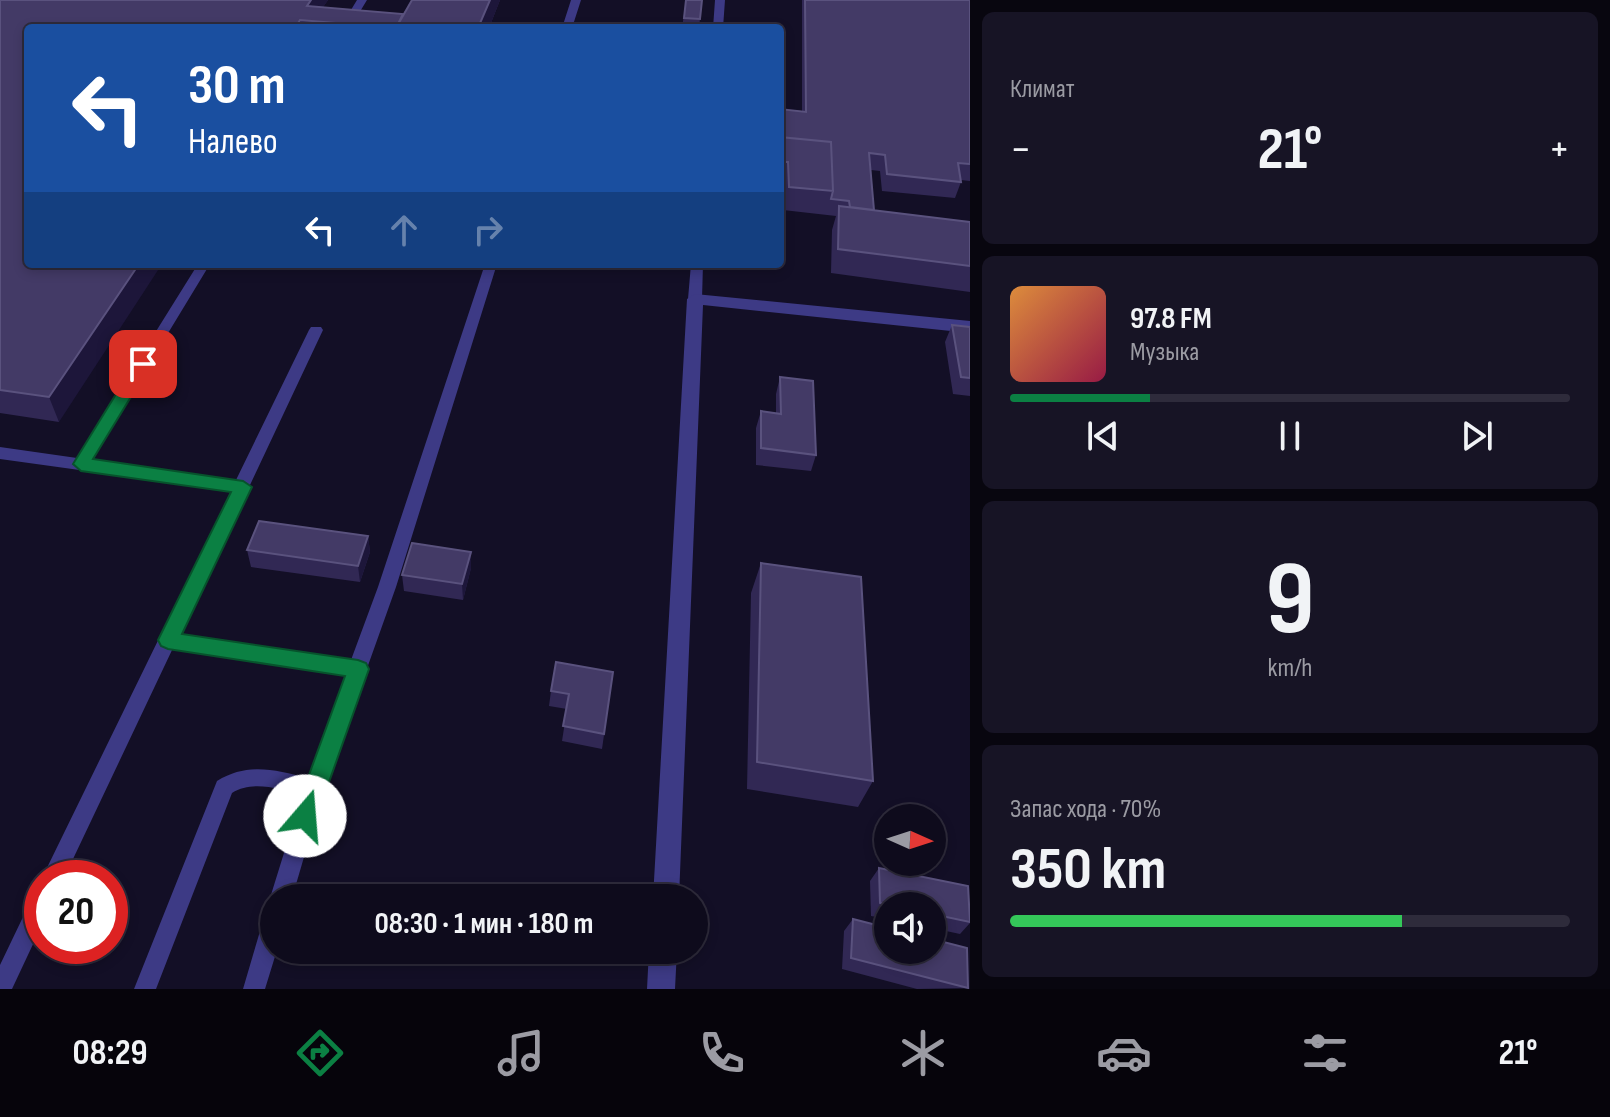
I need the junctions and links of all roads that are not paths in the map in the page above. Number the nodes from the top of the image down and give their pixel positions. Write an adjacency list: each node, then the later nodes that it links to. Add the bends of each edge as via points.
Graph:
1 (362, 0): 4 (lane)
2 (576, 0): 5 (lane)
3 (720, 0): 6 (lane)
4 (347, 24)
5 (568, 24)
6 (718, 24)
7 (202, 268): 14 (lane)
8 (490, 268): 17 (lane)
9 (697, 268): 10 (lane)
10 (695, 299): 11 (street); 21 (street)
11 (970, 327)
12 (316, 330): 15 (lane)
13 (0, 453): 14 (lane)
14 (81, 464): 15 (lane)
15 (243, 487): 16 (lane)
16 (168, 640): 17 (lane); 19 (lane)
17 (358, 669): 18 (lane)
18 (314, 789): 20 (lane); 26 (lane, via 258,777 235,778 224,787)
19 (62, 860)
20 (285, 884)
21 (667, 884)
22 (24, 939): 25 (lane)
23 (261, 964): 27 (lane)
24 (662, 964): 28 (street)
25 (0, 989)
26 (145, 989)
27 (254, 989)
28 (661, 989)

